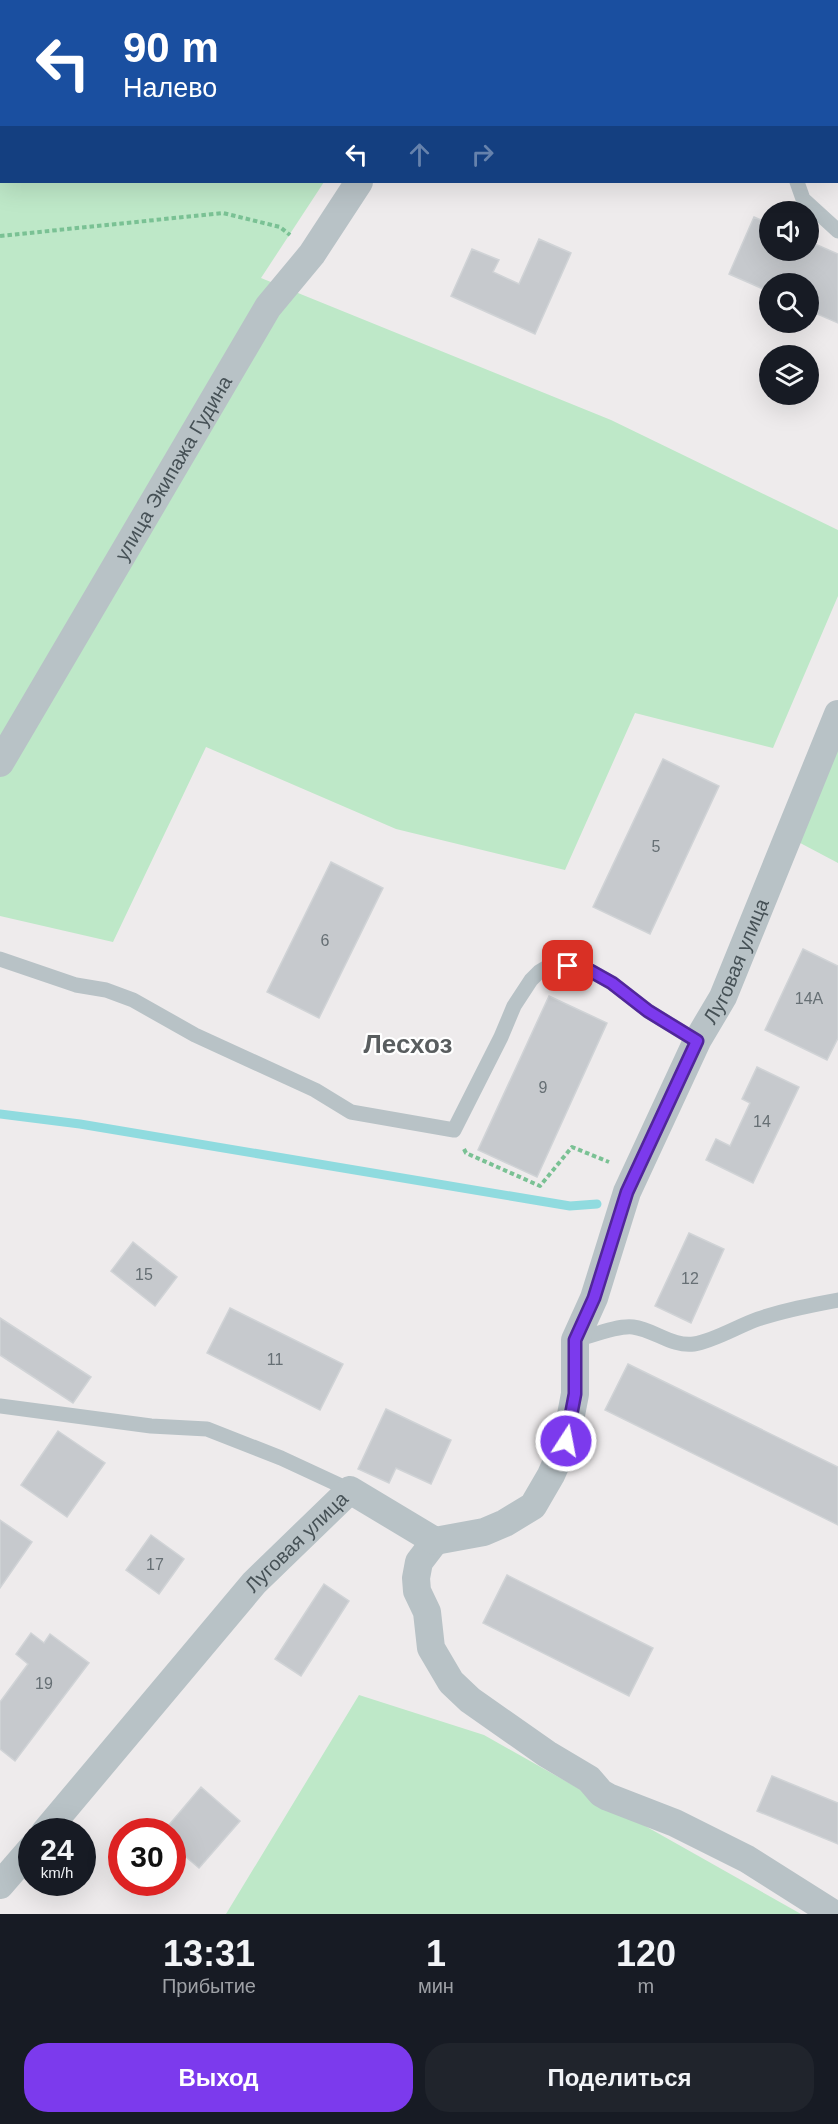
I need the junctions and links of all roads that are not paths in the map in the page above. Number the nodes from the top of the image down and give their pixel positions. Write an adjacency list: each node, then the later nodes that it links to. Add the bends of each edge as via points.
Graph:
1 (358, 183): 5 (street, улица Экипажа Гудина, via 312,254 268,307)
2 (797, 183): 3 (lane, via 803,199)
3 (838, 231)
4 (838, 714): 7 (street, Луговая улица, via 723,997)
5 (0, 763)
6 (0, 959): 7 (lane, via 133,1000 195,1035 315,1090 351,1112 454,1130 514,1006 531,980 549,966 587,969)
7 (697, 1041): 9 (street, Луговая улица, via 627,1192 594,1298)
8 (838, 1300): 9 (lane, via 758,1319 695,1344 669,1341 629,1327)
9 (575, 1340): 12 (street, Луговая улица, via 575,1394 566,1441 533,1506 484,1532)
10 (0, 1406): 11 (lane, via 151,1426 207,1429)
11 (350, 1490): 12 (street, Луговая улица); 13 (street, Луговая улица, via 254,1583)
12 (435, 1541): 16 (street, via 419,1562 417,1590 427,1612 432,1648 462,1694 589,1779 601,1793 675,1822 747,1859)
13 (57, 1818)
14 (18, 1864): 15 (street)
15 (0, 1885)
16 (834, 1914)

